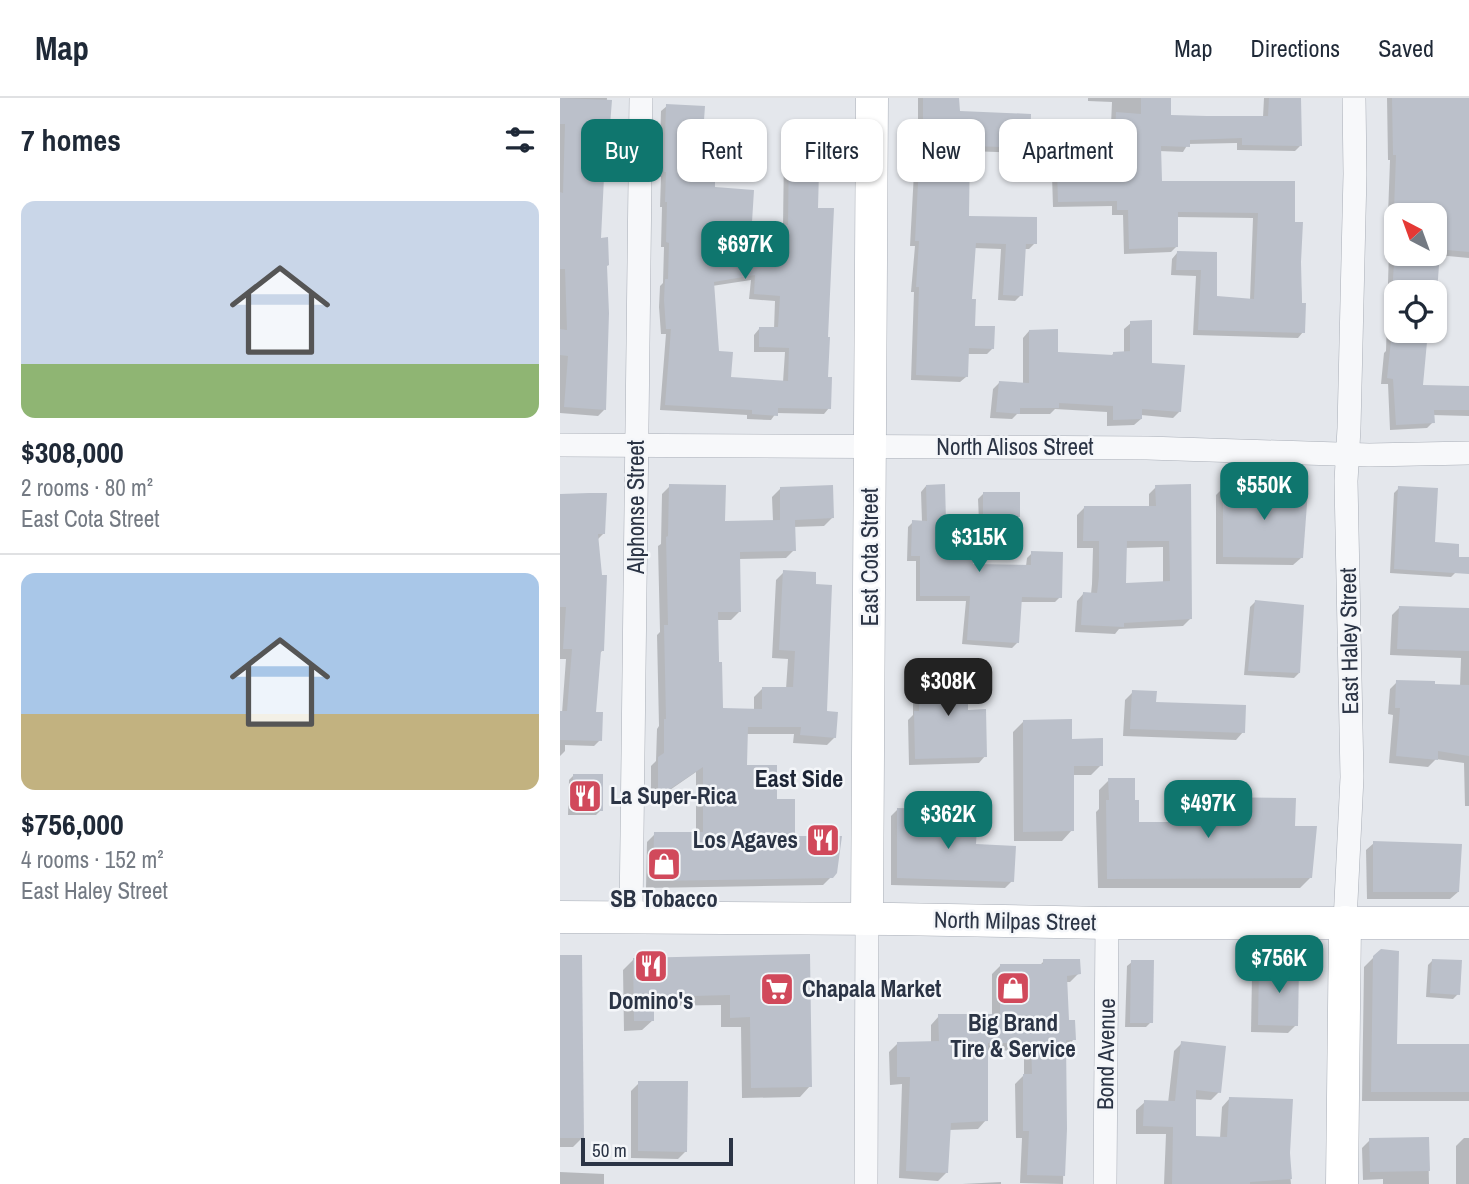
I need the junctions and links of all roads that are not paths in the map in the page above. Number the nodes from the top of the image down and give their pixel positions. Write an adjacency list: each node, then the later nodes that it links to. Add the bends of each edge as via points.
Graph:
1 (641, 98): 5 (street, Alphonse Street)
2 (872, 98): 6 (street, East Cota Street)
3 (1354, 98): 7 (street, East Haley Street)
4 (560, 444): 5 (street, North Alisos Street)
5 (636, 445): 6 (street, North Alisos Street); 10 (street, Alphonse Street)
6 (871, 446): 7 (street, North Alisos Street); 11 (street, East Cota Street)
7 (1348, 453): 8 (street, North Alisos Street); 12 (street, East Haley Street, via 1352,766)
8 (1469, 453)
9 (560, 917): 10 (street, North Milpas Street)
10 (632, 917): 11 (street, North Milpas Street)
11 (867, 919): 13 (street, North Milpas Street); 15 (street, East Cota Street)
12 (1345, 922): 13 (street, North Milpas Street); 14 (street, North Milpas Street); 17 (street, East Haley Street)
13 (1107, 923): 16 (street, Bond Avenue)
14 (1469, 923)
15 (866, 1184)
16 (1105, 1184)
17 (1342, 1184)

